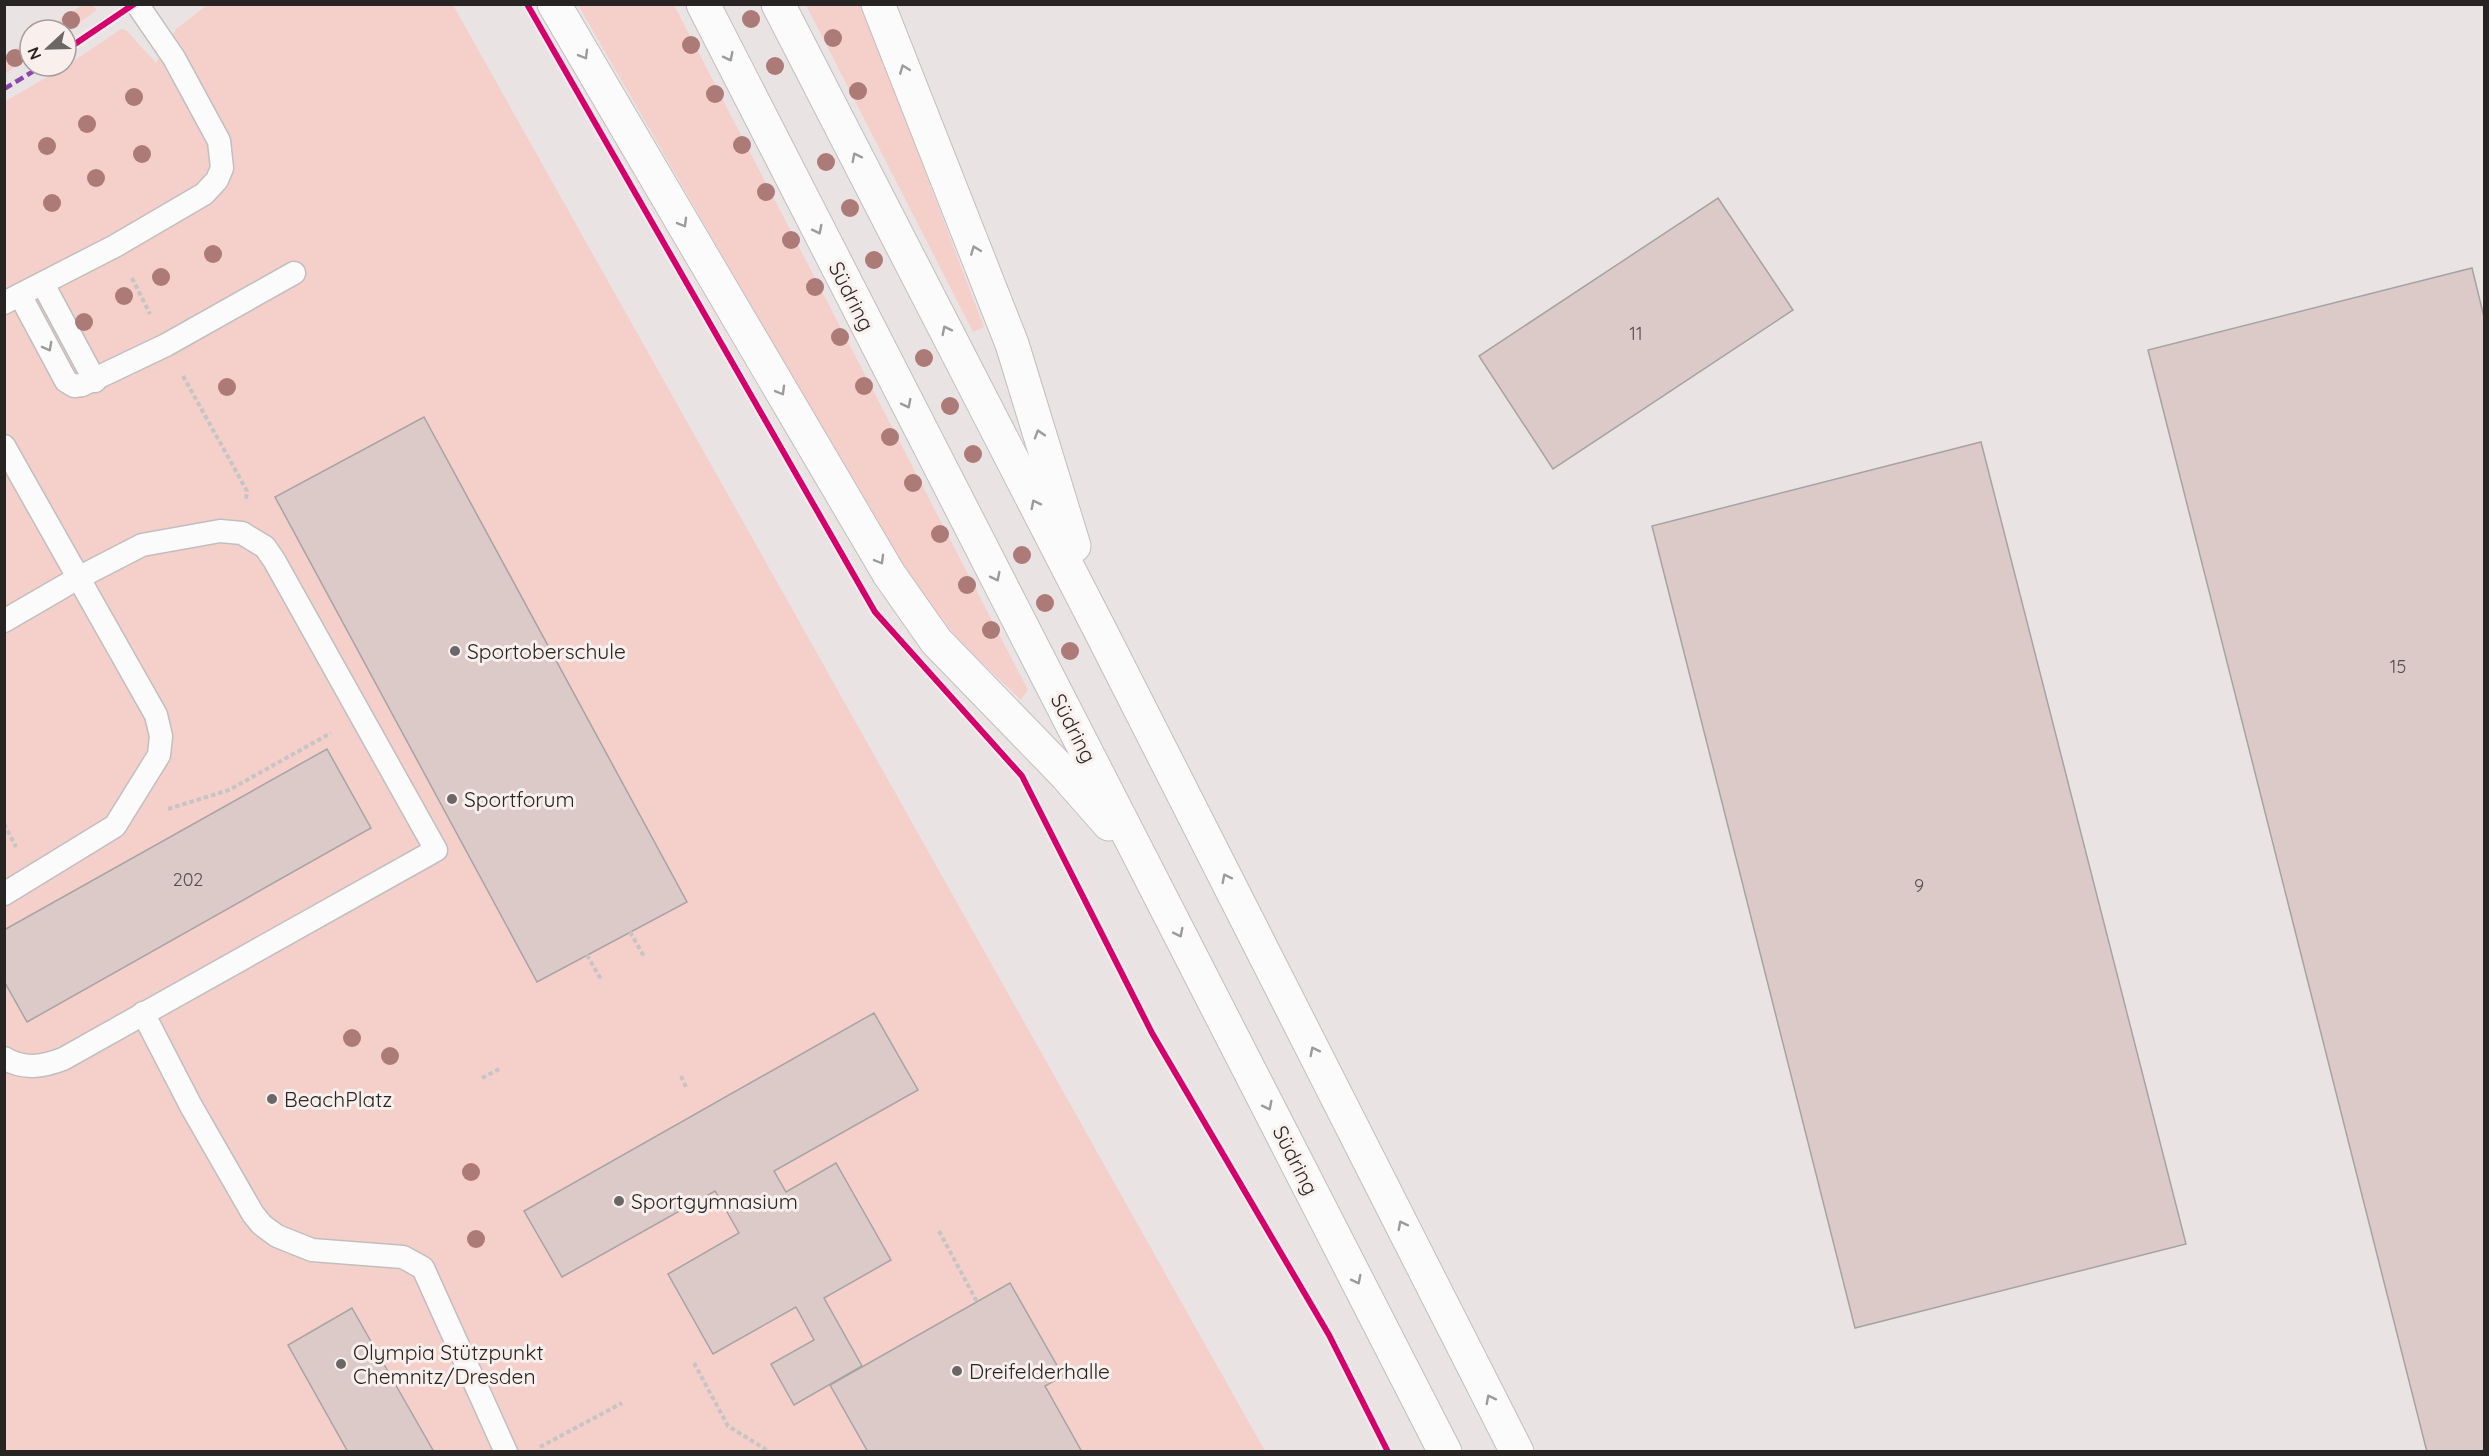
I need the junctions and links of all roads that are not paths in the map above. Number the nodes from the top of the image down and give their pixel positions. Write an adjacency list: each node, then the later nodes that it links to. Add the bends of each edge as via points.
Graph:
1 (137, 4): 7 (lane, via 174,58 219,141 222,168 204,194)
2 (555, 4): 14 (main road, one-way to 14, via 889,574 936,641 1065,774)
3 (703, 4): 14 (main road, Südring, one-way to 14)
4 (778, 4): 13 (main road, one-way to 4)
5 (878, 4): 13 (main road, one-way to 5, via 1012,344)
6 (294, 273): 9 (lane)
7 (43, 284): 8 (lane); 9 (lane)
8 (12, 299): 9 (lane, one-way to 9, via 66,381 74,386)
9 (95, 381)
10 (4, 446): 11 (lane)
11 (78, 578): 12 (lane); 15 (lane, via 156,715 161,736 159,755 116,826); 16 (lane, via 142,545 212,532 242,532 265,547 436,850)
12 (4, 621)
13 (1100, 630): 20 (main road, one-way to 13)
14 (1142, 862): 19 (main road, Südring, one-way to 19)
15 (4, 894)
16 (143, 1013): 17 (lane, via 45,1066 24,1066); 18 (lane, via 196,1115 262,1226 312,1250 403,1257 423,1268)
17 (4, 1058)
18 (506, 1452)
19 (1445, 1452)
20 (1516, 1452)

